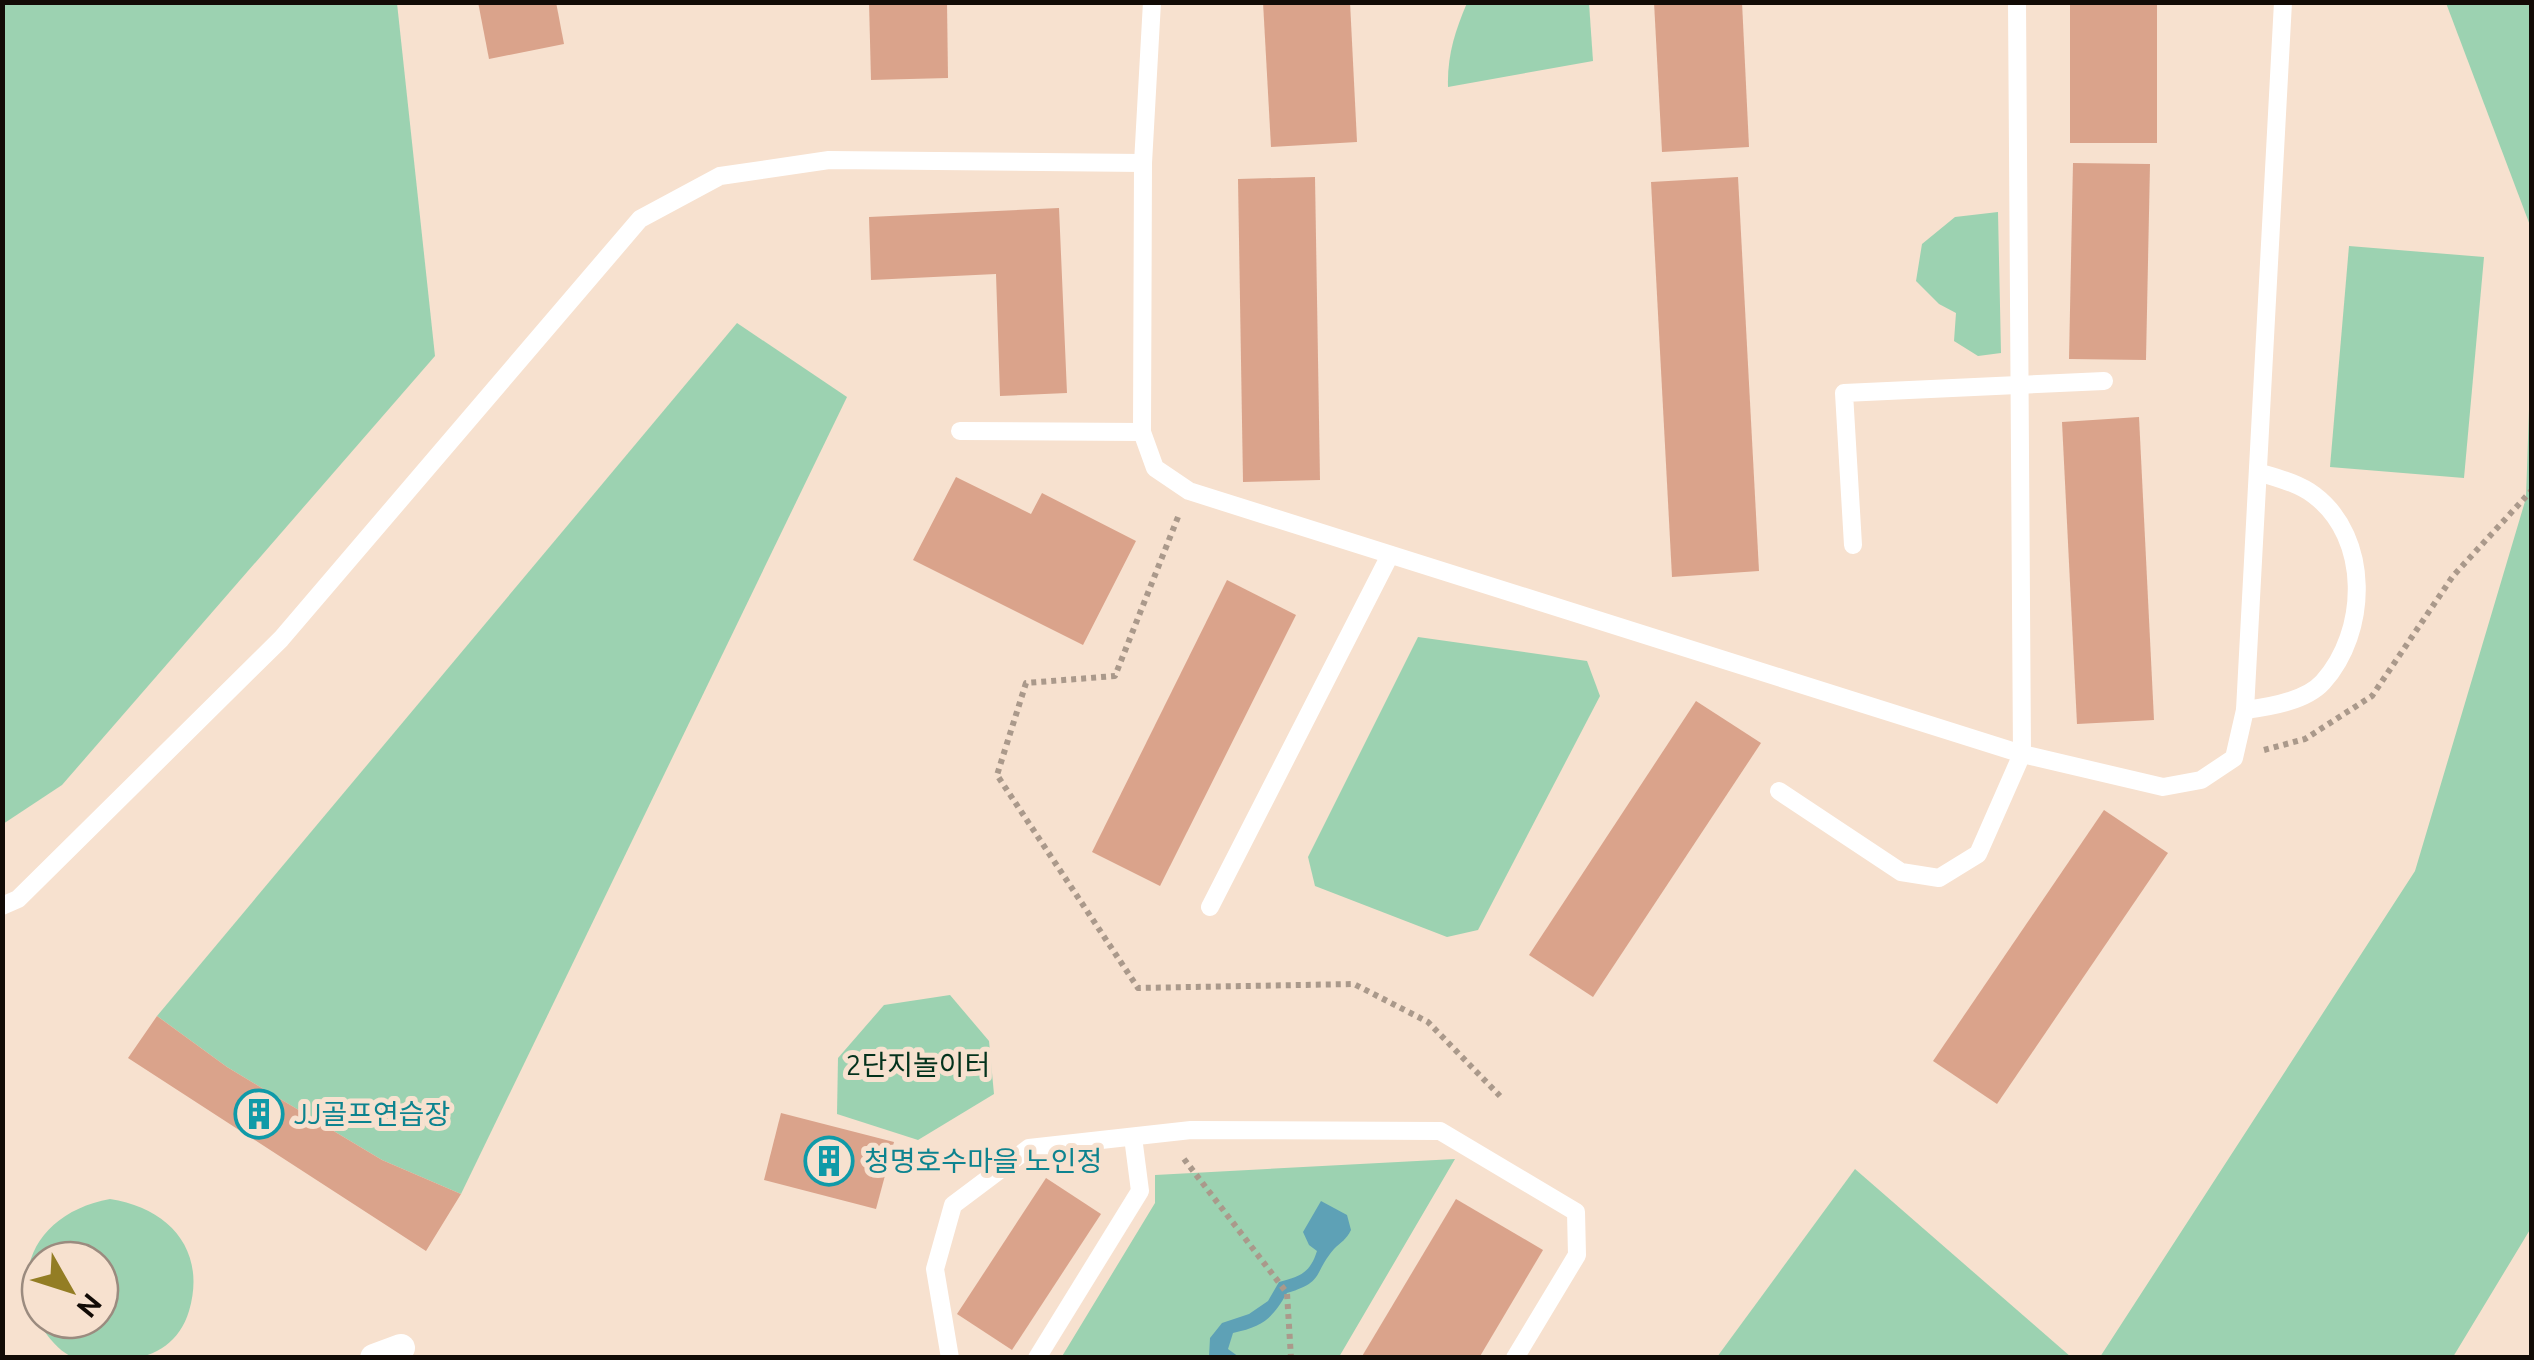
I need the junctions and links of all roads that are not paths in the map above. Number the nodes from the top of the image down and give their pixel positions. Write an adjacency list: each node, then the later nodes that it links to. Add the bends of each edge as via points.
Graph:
1 (1152, 2): 4 (lane)
2 (2017, 2): 6 (lane)
3 (2283, 2): 9 (lane)
4 (1143, 163): 8 (lane); 15 (lane, via 829,160 720,176 640,219 281,639 18,899)
5 (2104, 381): 6 (lane)
6 (2020, 384): 10 (lane, via 1844,393); 13 (lane)
7 (960, 430): 8 (lane)
8 (1142, 432): 11 (lane, via 1156,468 1188,492)
9 (2258, 472): 12 (lane); 12 (lane, via 2316,496 2344,532 2358,579 2344,651 2322,685 2278,706)
10 (1852, 545)
11 (1390, 555): 13 (lane); 16 (lane)
12 (2246, 710): 13 (lane, via 2234,758 2201,780 2163,786)
13 (2022, 754): 14 (lane, via 1978,854 1940,878 1901,872)
14 (1779, 791)
15 (2, 906)
16 (1210, 907)
17 (1133, 1137): 20 (lane, via 1029,1148 953,1205 935,1269); 21 (lane, via 1140,1191); 22 (lane, via 1191,1130 1440,1131 1576,1212 1577,1255)
18 (401, 1348): 19 (street)
19 (374, 1358)
20 (950, 1358)
21 (1037, 1358)
22 (1516, 1358)

